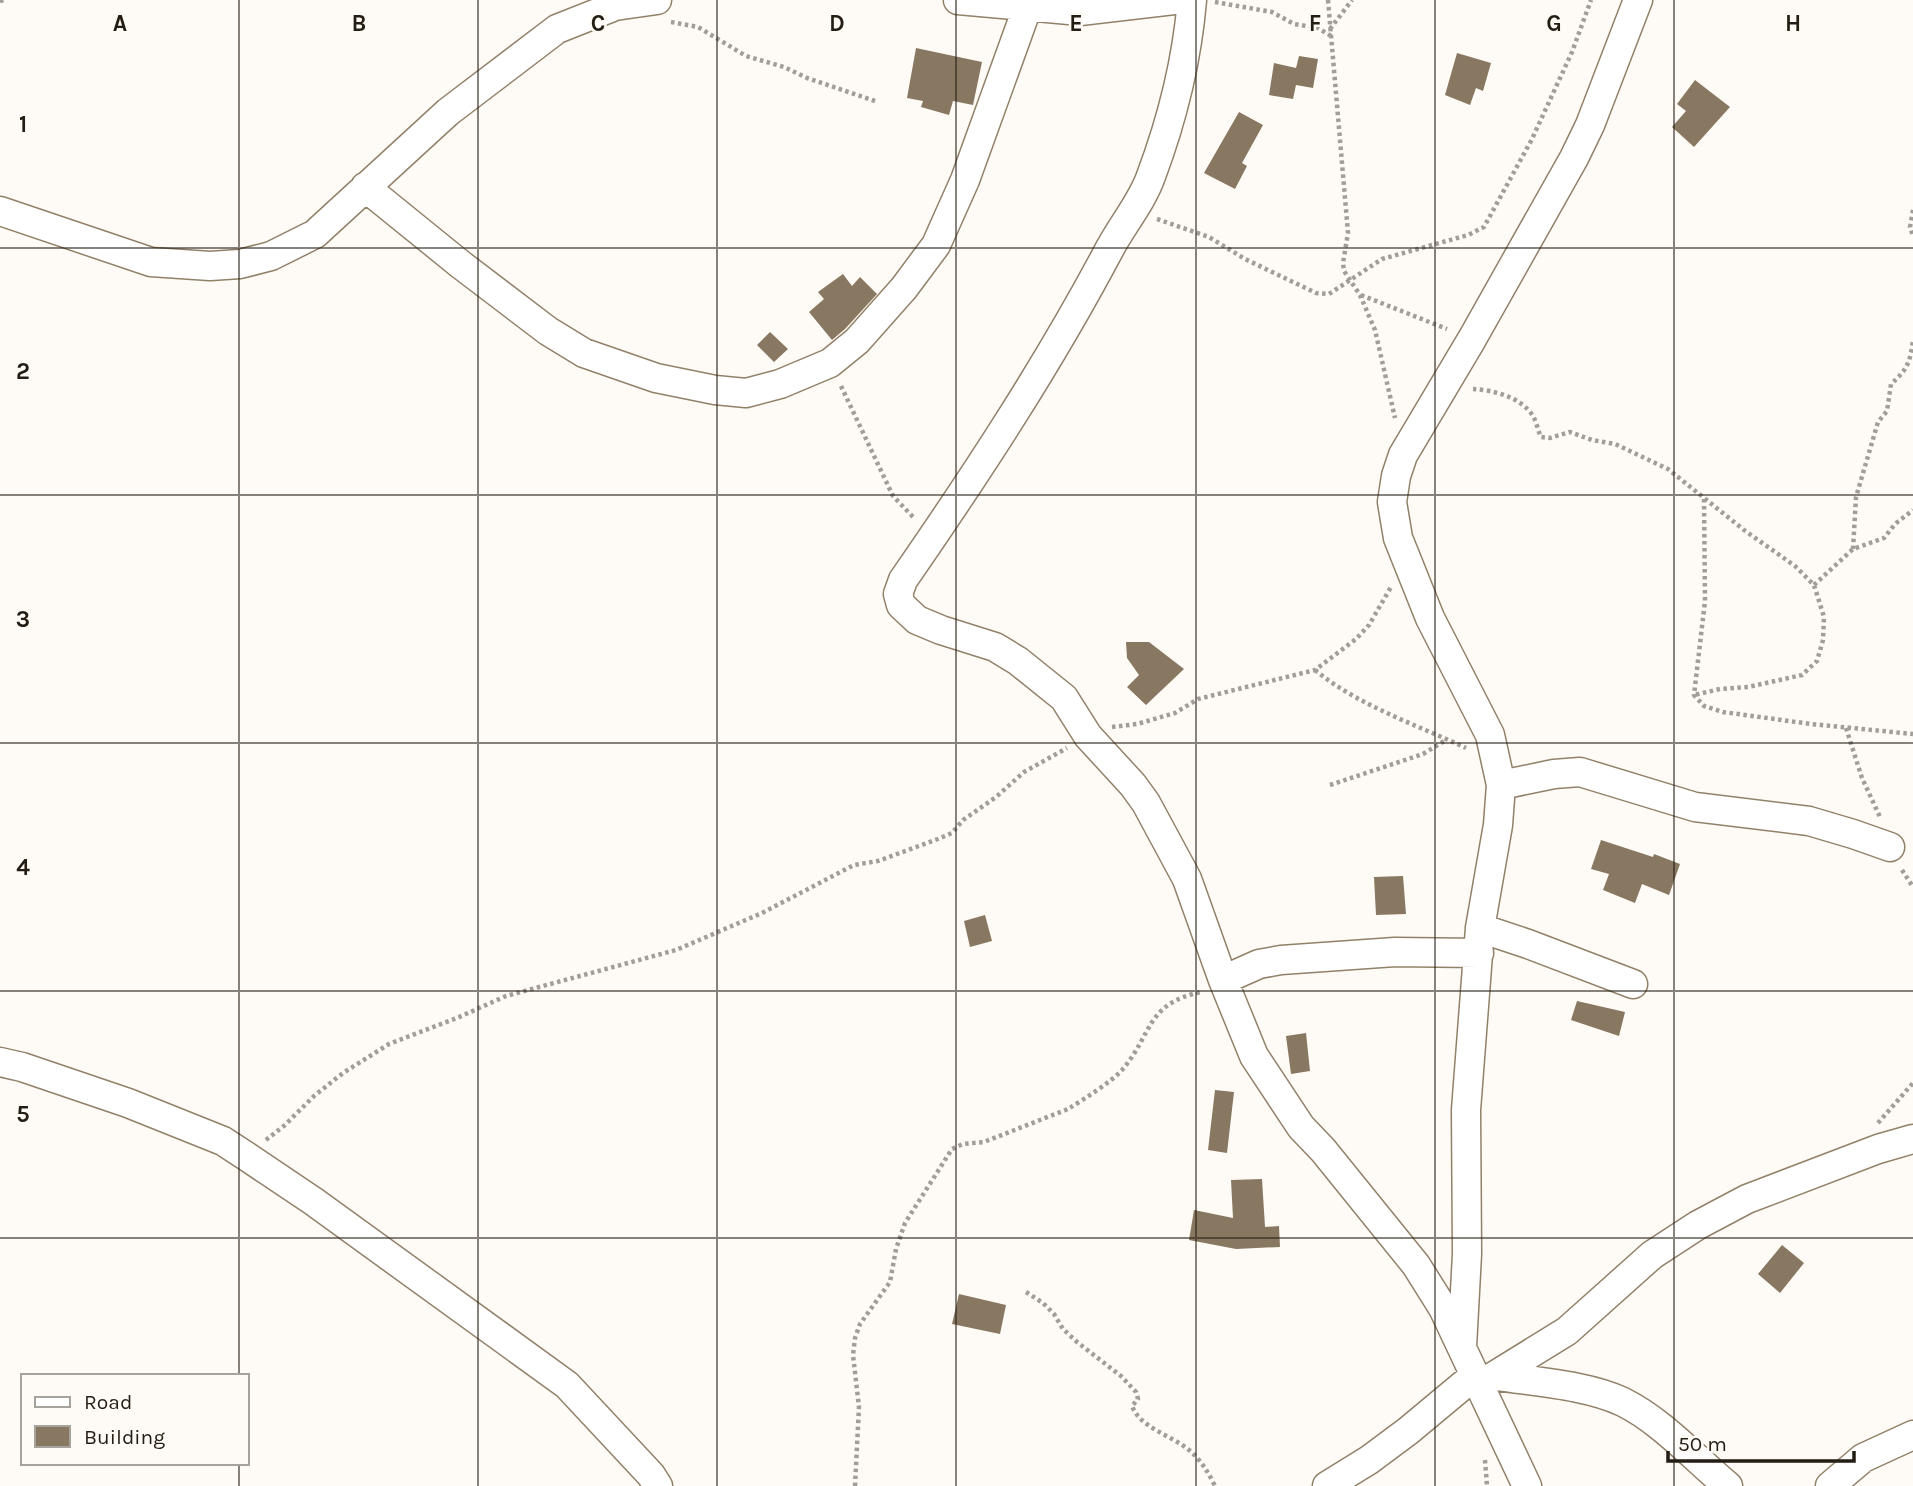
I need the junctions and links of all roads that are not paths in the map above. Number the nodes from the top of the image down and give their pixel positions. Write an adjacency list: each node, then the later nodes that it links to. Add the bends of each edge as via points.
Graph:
1 (958, 0): 5 (street)
2 (1174, 0): 5 (street, via 1080,11)
3 (1192, 0): 12 (street, via 1189,39 1171,117 1150,179 1070,321 898,594 901,605 917,620 995,647 1018,661 1096,730 1146,803 1187,879)
4 (1638, 0): 9 (street, via 1574,158 1403,454 1396,476 1392,502 1398,538 1430,618 1490,735)
5 (1030, 4): 7 (street, via 936,245 857,341 830,363 780,384 746,393 715,390 656,378 584,354 460,264)
6 (658, 11): 7 (street, via 615,6 557,29 448,113)
7 (365, 187): 8 (street, via 315,234 271,256 210,267 151,262)
8 (0, 211)
9 (1499, 772): 10 (street, via 1580,772 1695,807 1809,821); 11 (street, via 1498,825)
10 (1890, 847)
11 (1480, 940): 12 (street, via 1281,960 1259,964); 13 (street, via 1528,944); 16 (street, via 1466,1111 1466,1307)
12 (1224, 983): 16 (street, via 1254,1056 1301,1127 1416,1265 1443,1308)
13 (1633, 984)
14 (0, 1062): 19 (street, via 128,1103 223,1141 567,1385)
15 (1913, 1139): 17 (street, via 1747,1199 1698,1225 1652,1255 1567,1331)
16 (1461, 1350): 17 (street)
17 (1483, 1379): 20 (street); 21 (street); 22 (street, via 1553,1384 1622,1402 1685,1446)
18 (1913, 1435): 23 (street, via 1863,1458)
19 (658, 1486)
20 (1327, 1486)
21 (1527, 1486)
22 (1728, 1486)
23 (1830, 1486)

